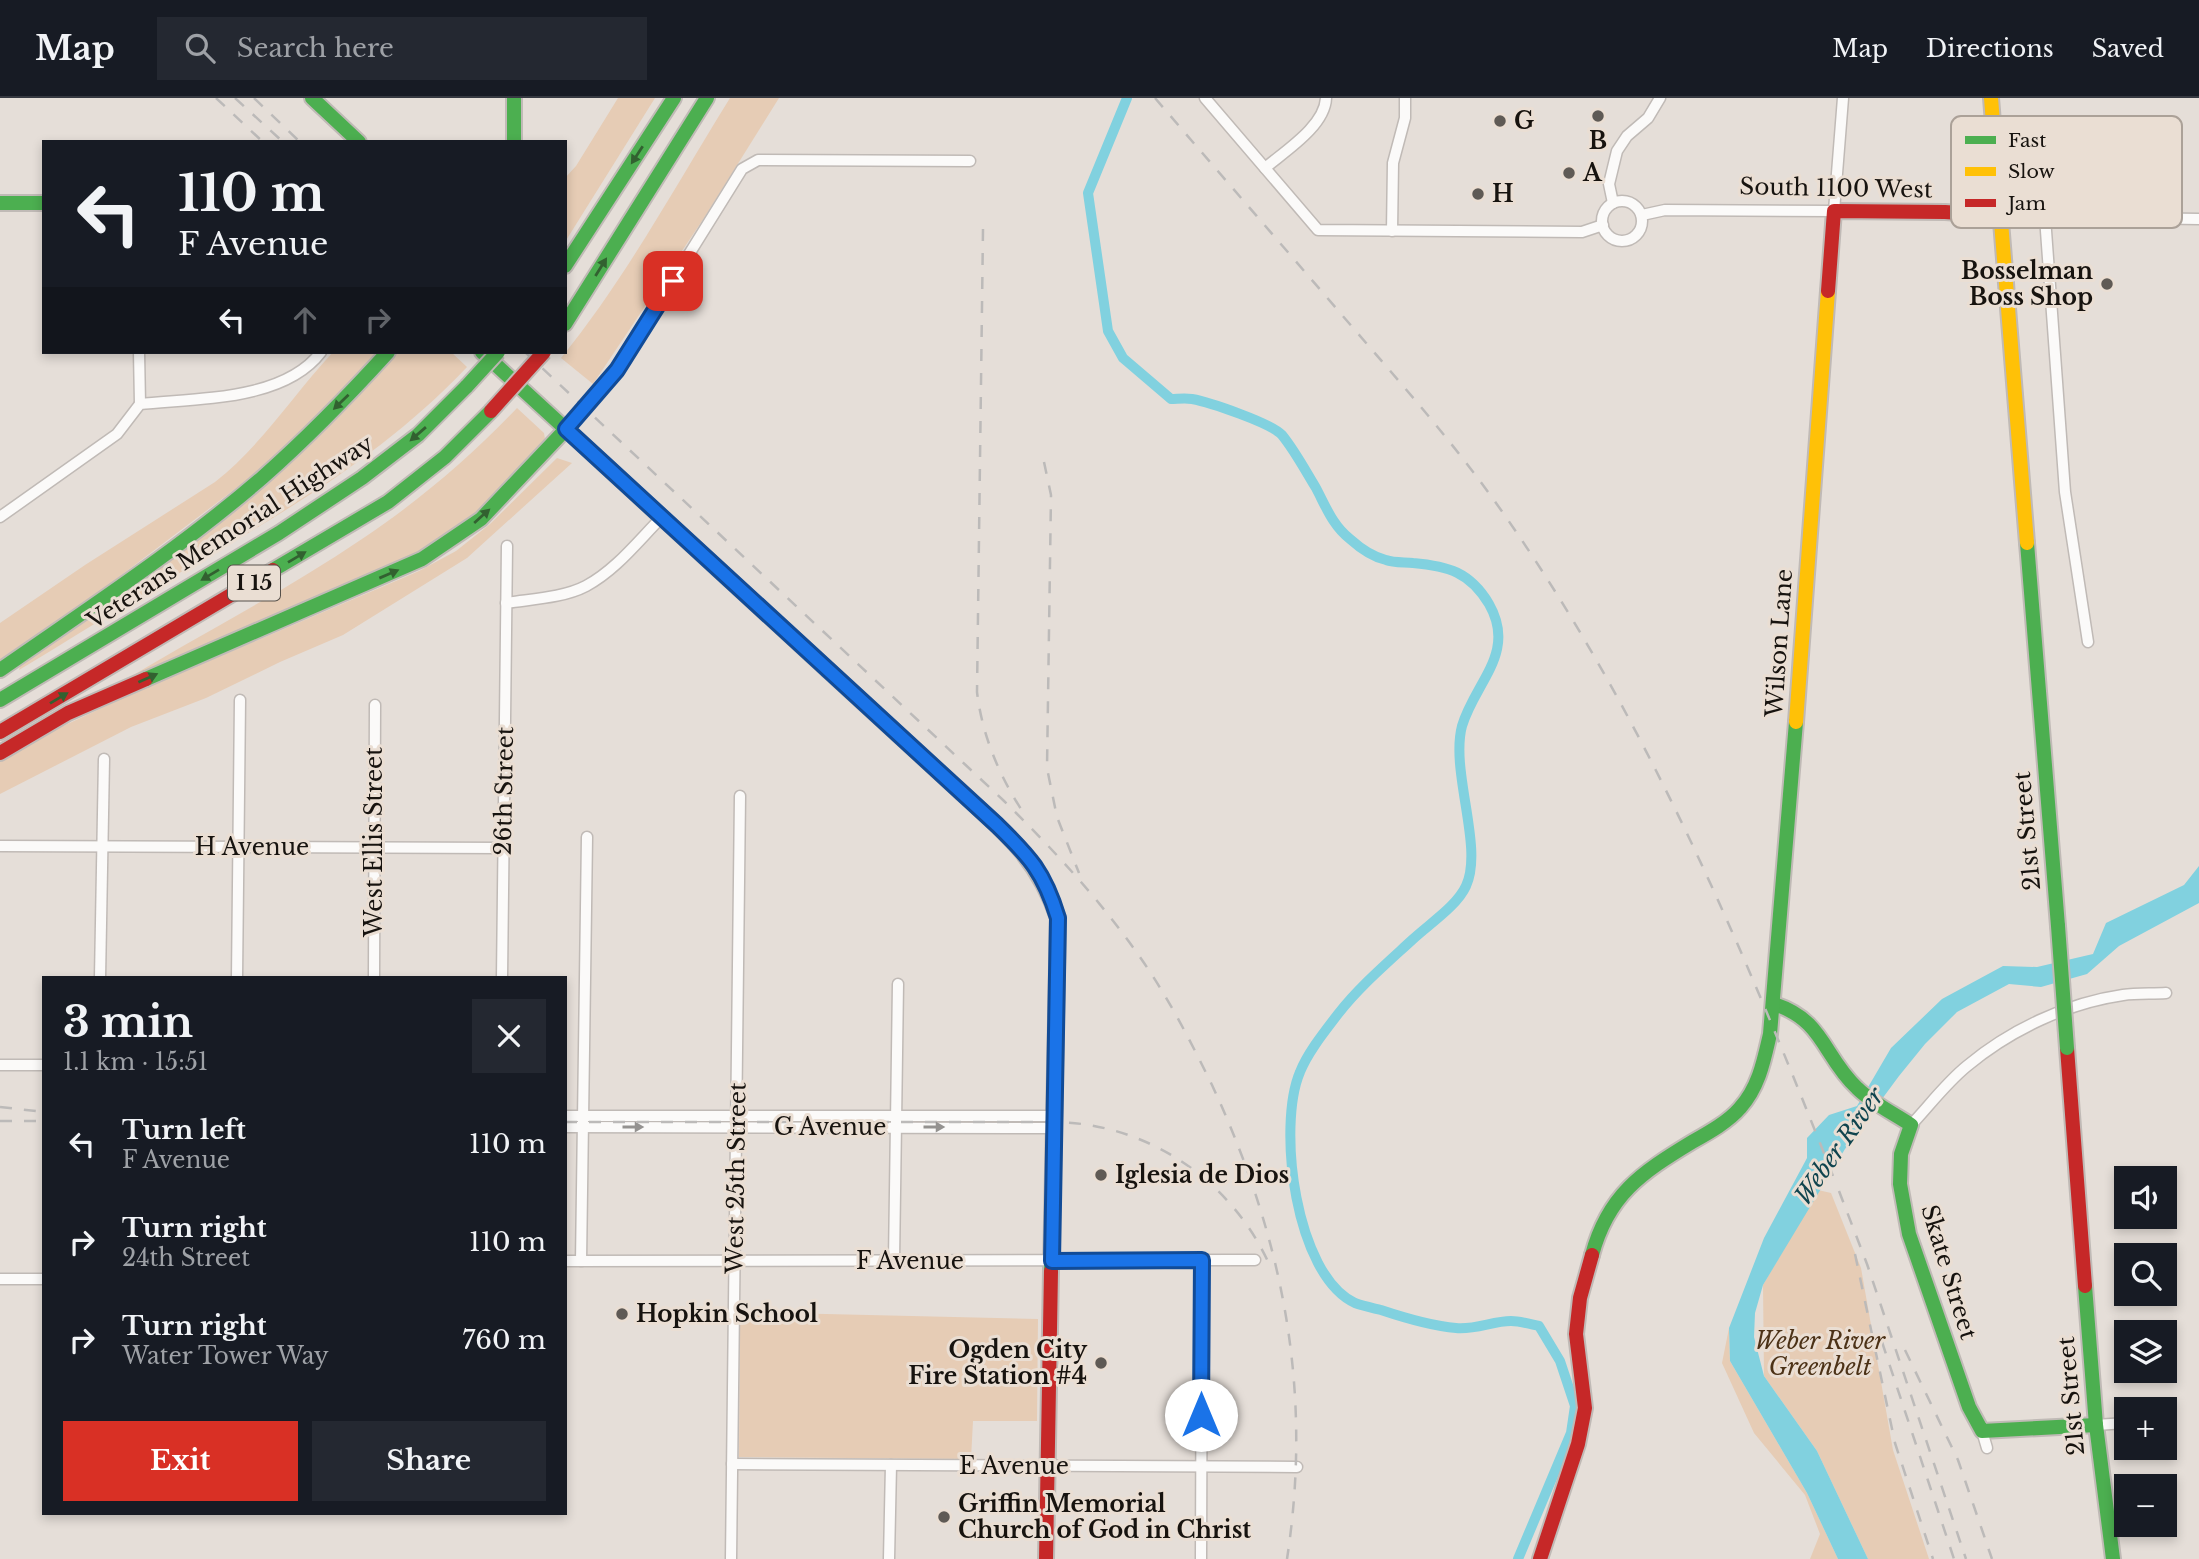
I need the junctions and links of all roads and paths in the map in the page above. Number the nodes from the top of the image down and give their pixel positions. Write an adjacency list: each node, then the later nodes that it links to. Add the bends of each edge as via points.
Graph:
1 (312, 98): 12 (main road)
2 (514, 98): 13 (main road)
3 (674, 98): 26 (main road, one-way to 26)
4 (707, 98): 27 (main road, one-way to 4)
5 (1206, 98): 15 (street)
6 (1326, 98): 15 (street, via 1314,127)
7 (1405, 98): 25 (street, via 1405,118 1393,163)
8 (1660, 98): 18 (street, via 1617,151 1609,184)
9 (1843, 98): 19 (street, Wilson Lane)
10 (1991, 98): 11 (main road, 21st Street)
11 (1993, 116)
12 (357, 140)
13 (514, 140)
14 (970, 161): 35 (street, via 758,160 742,169 617,370)
15 (1265, 169): 25 (street, via 1318,230)
16 (0, 203): 17 (main road)
17 (42, 203)
18 (1613, 203): 21 (street, via 1627,201); 22 (street, via 1603,214)
19 (1833, 211): 20 (main road, South 1100 West); 21 (street, South 1100 West, via 1665,209); 61 (main road, Wilson Lane)
20 (1951, 212)
21 (1642, 215): 22 (street, via 1639,232 1627,240 1613,239)
22 (1603, 225): 25 (street, via 1582,232)
23 (2002, 228): 81 (main road, 21st Street, bridge)
24 (2046, 228): 40 (street, via 2065,492)
25 (1392, 231)
26 (567, 263)
27 (567, 321)
28 (139, 354): 34 (street)
29 (319, 354): 34 (street, via 311,365 273,385 231,395)
30 (386, 354): 41 (main road, one-way to 41, via 263,477 135,577)
31 (484, 354): 35 (main road)
32 (496, 354): 42 (main road, Veterans Memorial Highway / I 15, one-way to 42, bridge, via 418,435 362,478)
33 (542, 354): 45 (main road, I 15, one-way to 33, bridge, via 388,502 445,457)
34 (140, 404): 36 (street, via 117,434)
35 (566, 429): 37 (main road); 46 (main road, one-way to 35, via 68,713 422,559 481,519)
36 (0, 517)
37 (662, 517): 39 (street, via 610,571 583,587); 68 (main road, via 1038,868 1058,918)
38 (507, 546): 39 (street, 26th Street)
39 (506, 603): 54 (street, 26th Street)
40 (2088, 642)
41 (0, 670)
42 (0, 700)
43 (240, 700): 52 (street)
44 (375, 705): 53 (street, West Ellis Street)
45 (0, 732)
46 (0, 753)
47 (104, 759): 51 (street)
48 (740, 796): 66 (street, West 25th Street)
49 (587, 837): 65 (street)
50 (0, 846): 51 (street, H Avenue)
51 (102, 846): 52 (street, H Avenue); 55 (street)
52 (237, 847): 53 (street, H Avenue); 56 (street)
53 (374, 848): 54 (street, H Avenue); 57 (street, West Ellis Street)
54 (503, 848): 58 (street, 26th Street)
55 (100, 976)
56 (237, 976)
57 (374, 976)
58 (502, 976)
59 (898, 984): 67 (street)
60 (2166, 993): 69 (street, Skate Street, via 2122,995 2081,1005 2009,1037 1966,1066)
61 (1773, 1004): 69 (main road, via 1804,1017 1856,1087); 93 (main road, Wilson Lane, via 1761,1074 1740,1108 1629,1185 1597,1235 1576,1324 1584,1408 1578,1444)
62 (0, 1065): 63 (street)
63 (42, 1065)
64 (567, 1117): 65 (street, G Avenue)
65 (583, 1122): 66 (street, G Avenue); 70 (street, G Avenue); 74 (street)
66 (738, 1122): 67 (street, G Avenue); 75 (street, West 25th Street)
67 (895, 1122): 68 (street, G Avenue); 76 (street)
68 (1054, 1122): 77 (main road)
69 (1911, 1125): 82 (main road, Skate Street, via 1900,1154 1909,1234 1969,1407)
70 (567, 1126)
71 (1202, 1260): 72 (street, F Avenue); 77 (street, F Avenue); 87 (street)
72 (1255, 1260)
73 (567, 1261): 74 (street, F Avenue)
74 (581, 1261): 75 (street, F Avenue)
75 (734, 1261): 76 (street, F Avenue); 84 (street, West 25th Street)
76 (894, 1261): 77 (street, F Avenue)
77 (1052, 1261): 86 (main road)
78 (0, 1279): 79 (street)
79 (42, 1279)
80 (2114, 1424): 81 (street)
81 (2096, 1425): 82 (main road); 94 (main road, 21st Street)
82 (1982, 1431): 83 (street, Skate Street)
83 (1987, 1448)
84 (732, 1464): 85 (street, E Avenue); 89 (street, West 25th Street)
85 (891, 1465): 86 (street, E Avenue); 90 (street)
86 (1048, 1466): 87 (street, E Avenue); 91 (main road)
87 (1201, 1467): 88 (street, E Avenue); 92 (street)
88 (1297, 1467)
89 (731, 1559)
90 (889, 1559)
91 (1046, 1559)
92 (1201, 1559)
93 (1540, 1559)
94 (2113, 1559)

